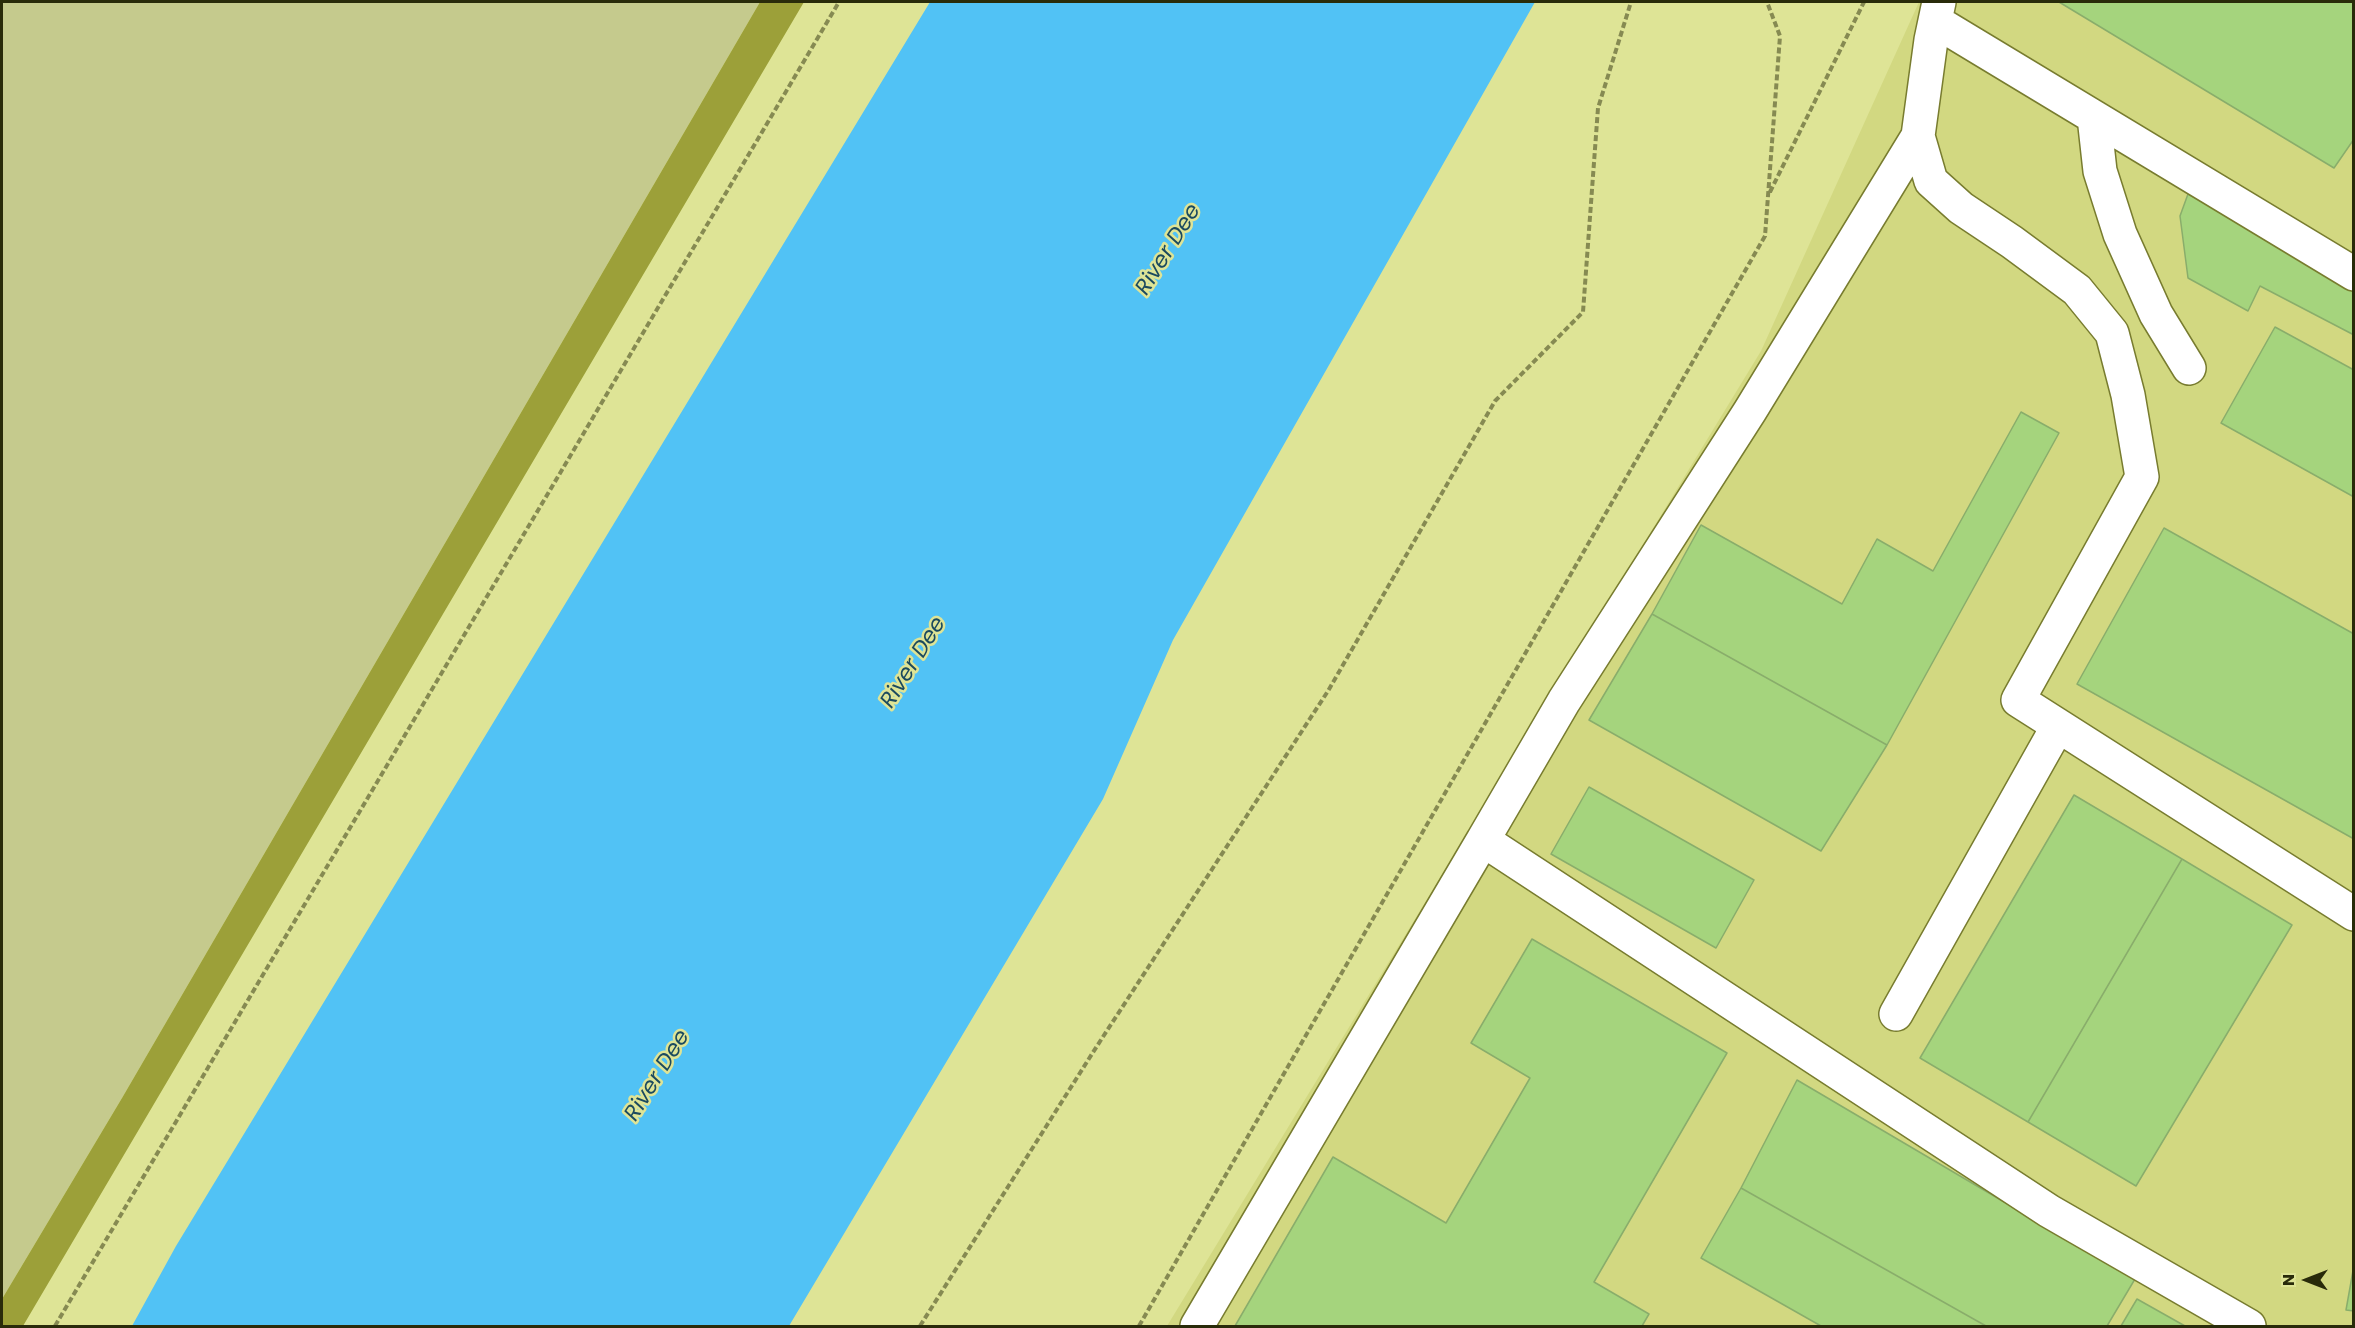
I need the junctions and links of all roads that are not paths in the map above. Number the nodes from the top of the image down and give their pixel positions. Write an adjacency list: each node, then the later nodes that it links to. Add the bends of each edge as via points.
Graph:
1 (1937, 11): 2 (street); 3 (street)
2 (2094, 117): 4 (street); 5 (street, via 2100,171 2120,234 2156,314)
3 (1918, 136): 6 (street, via 1931,181 1961,208 2077,290 2112,333 2128,395 2142,477 2018,700); 7 (street, via 1750,411 1564,701)
4 (2354, 274)
5 (2189, 368)
6 (2058, 726): 8 (street); 9 (street)
7 (1483, 840): 10 (street); 11 (street, via 2049,1211)
8 (2354, 914)
9 (1896, 1014)
10 (1197, 1326)
11 (2249, 1326)

